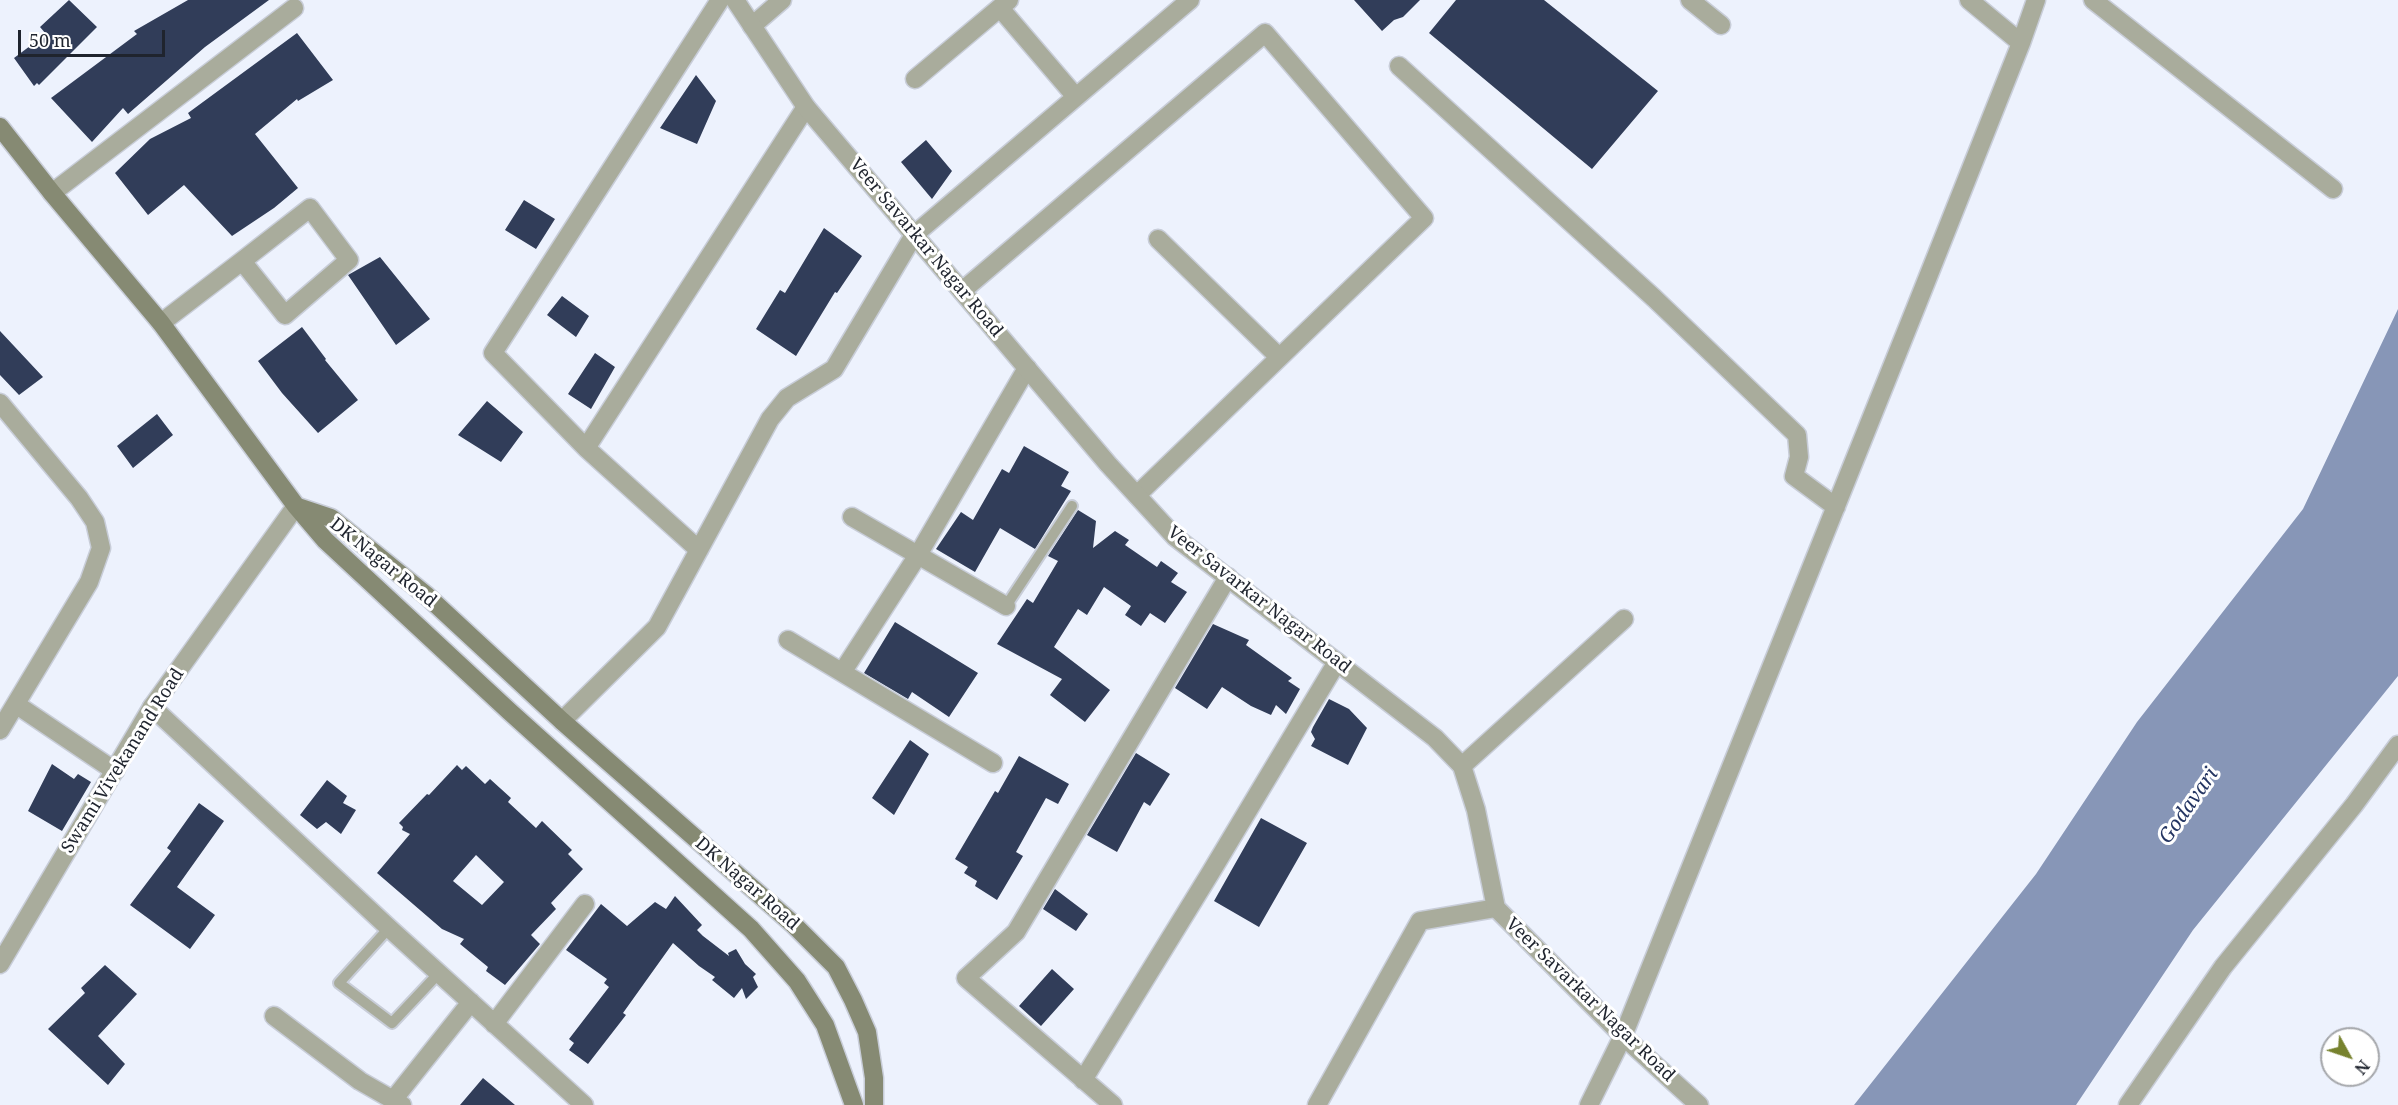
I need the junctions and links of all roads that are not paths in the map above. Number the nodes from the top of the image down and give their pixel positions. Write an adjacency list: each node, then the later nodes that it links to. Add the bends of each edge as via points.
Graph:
1 (720, 0): 29 (street, via 493,353)
2 (735, 0): 12 (street, Veer Savarkar Nagar Road)
3 (782, 0): 12 (street)
4 (1690, 0): 11 (street)
5 (1969, 0): 13 (street)
6 (2036, 0): 13 (street)
7 (2093, 0): 19 (street)
8 (1183, 2): 16 (street)
9 (1004, 4): 15 (street); 16 (street)
10 (294, 8): 20 (street)
11 (1721, 25)
12 (752, 26): 17 (street, Veer Savarkar Nagar Road)
13 (2021, 43): 33 (street)
14 (1399, 66): 33 (street, via 1654,298 1797,435 1799,457 1794,476)
15 (915, 79)
16 (1076, 96): 21 (street)
17 (806, 107): 21 (street, Veer Savarkar Nagar Road); 29 (street)
18 (0, 127): 20 (main road)
19 (2332, 189)
20 (52, 193): 25 (main road)
21 (914, 235): 24 (street, Veer Savarkar Nagar Road); 35 (street, via 834,369 787,398 770,419)
22 (1158, 238): 26 (street)
23 (242, 261): 23 (street, via 309,208 349,260 285,315); 25 (street)
24 (962, 291): 26 (street, via 1265,33 1424,218); 27 (street, Veer Savarkar Nagar Road)
25 (161, 323): 31 (main road)
26 (1279, 357): 30 (street)
27 (1027, 368): 30 (street, Veer Savarkar Nagar Road); 36 (street)
28 (0, 403): 43 (street, via 79,498 95,522 101,548 89,582)
29 (586, 448): 35 (street)
30 (1137, 495): 37 (street, Veer Savarkar Nagar Road, via 1175,537)
31 (296, 506): 44 (street, Swami Vivekanand Road); 45 (main road, DK Nagar Road, via 331,518 355,537 427,596); 63 (main road, DK Nagar Road, via 324,540 751,930 797,981 825,1026)
32 (1072, 506): 38 (lane)
33 (1836, 507): 59 (street)
34 (852, 517): 36 (street)
35 (699, 550): 45 (street, via 657,627)
36 (918, 555): 38 (street); 42 (street)
37 (1228, 577): 41 (street, Veer Savarkar Nagar Road); 60 (street, via 1016,932 966,978)
38 (1006, 606)
39 (1624, 619): 49 (street)
40 (788, 640): 42 (street)
41 (1336, 662): 49 (street, Veer Savarkar Nagar Road, via 1435,738); 60 (street)
42 (843, 671): 48 (street)
43 (17, 705): 46 (street); 50 (street)
44 (152, 707): 50 (street, Swami Vivekanand Road); 53 (street)
45 (562, 721): 64 (main road, DK Nagar Road, via 793,924 836,967 867,1032)
46 (0, 730)
47 (2398, 745): 69 (street, via 2223,968)
48 (993, 763)
49 (1462, 766): 52 (street, Veer Savarkar Nagar Road, via 1476,810)
50 (115, 771): 54 (street, Swami Vivekanand Road)
51 (585, 904): 58 (street)
52 (1496, 908): 59 (street, Veer Savarkar Nagar Road); 66 (street, via 1420,921)
53 (389, 928): 55 (street); 55 (lane, via 339,983 392,1023)
54 (0, 964)
55 (439, 973): 56 (street)
56 (471, 1002): 58 (street); 61 (street)
57 (274, 1016): 61 (street, via 360,1082)
58 (494, 1024): 62 (street)
59 (1623, 1036): 67 (street); 68 (street, Veer Savarkar Nagar Road)
60 (1083, 1080): 65 (street)
61 (398, 1102)
62 (584, 1105)
63 (854, 1105)
64 (874, 1105)
65 (1113, 1105)
66 (1317, 1105)
67 (1589, 1105)
68 (1699, 1105)
69 (2128, 1105)

